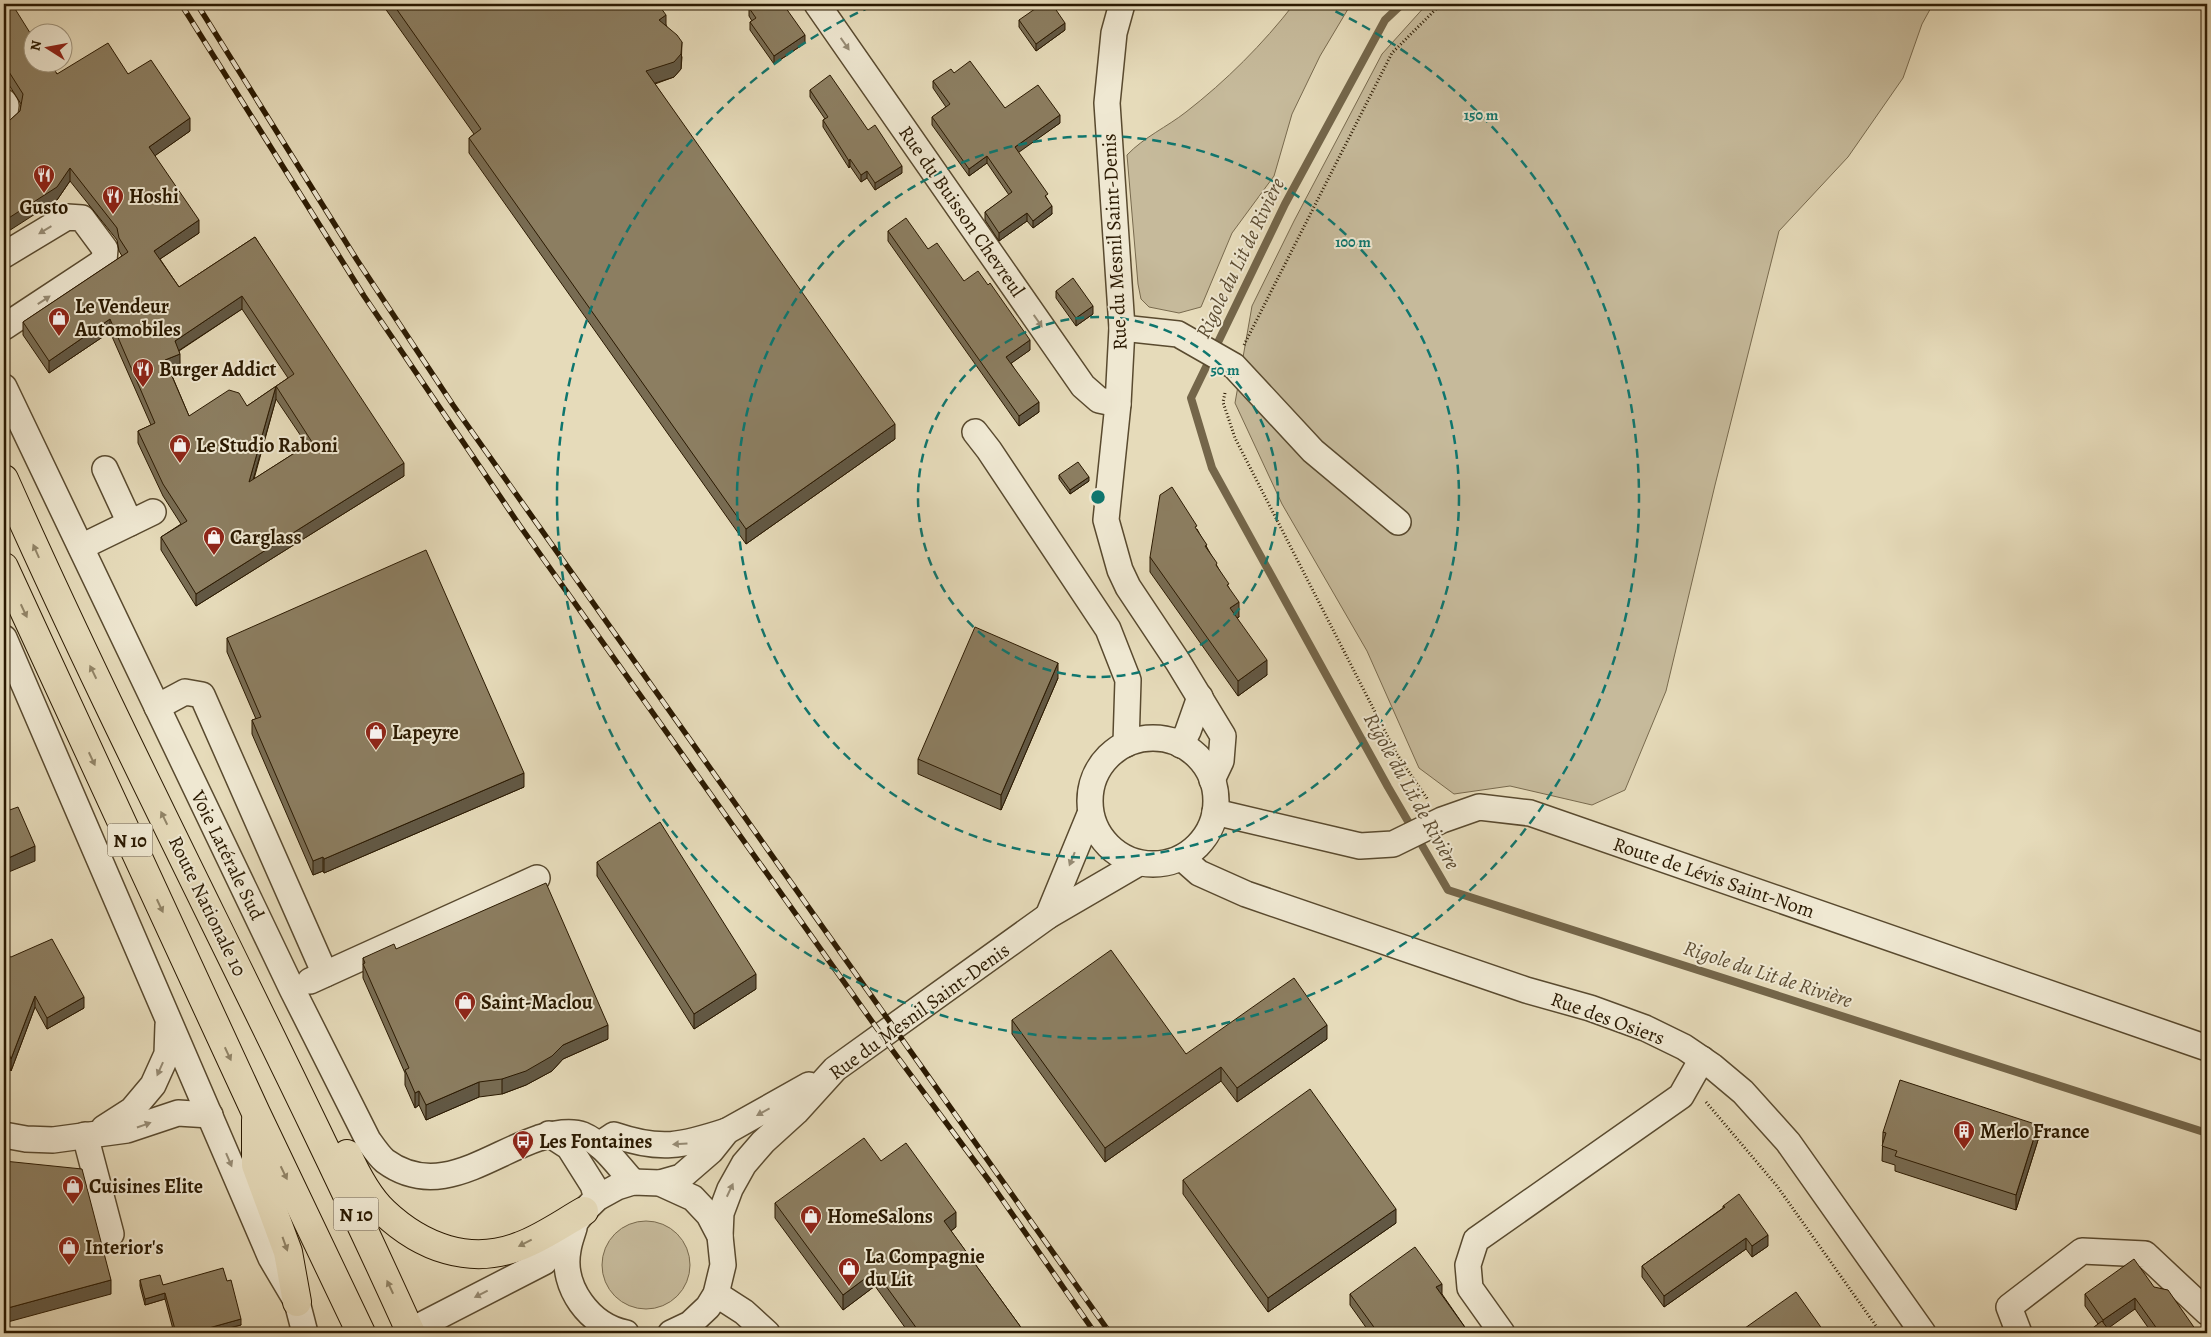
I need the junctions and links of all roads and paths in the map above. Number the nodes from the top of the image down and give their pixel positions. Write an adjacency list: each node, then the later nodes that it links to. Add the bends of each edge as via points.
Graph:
1 (817, 4): 11 (street, Rue du Buisson Chevreul, one-way to 11, via 1083,386 1099,400)
2 (1122, 4): 8 (street, Rue du Mesnil Saint-Denis, via 1114,33 1107,103)
3 (1441, 4): 9 (path, via 1392,53)
4 (4, 102): 5 (street)
5 (4, 120)
6 (4, 255): 7 (street, one-way to 6, via 104,261 105,249 82,218 67,217)
7 (4, 327)
8 (1122, 328): 9 (street, via 1178,334); 11 (street, Rue du Mesnil Saint-Denis)
9 (1230, 364): 16 (street, via 1313,451); 28 (path, via 1223,402 1235,438 1396,753)
10 (4, 387): 18 (street, Voie Latérale Sud)
11 (1118, 404): 21 (street, Rue du Mesnil Saint-Denis, via 1106,520 1128,588)
12 (975, 432): 23 (street, via 1108,629 1128,680)
13 (105, 469): 17 (street)
14 (4, 479): 39 (main road, Route Nationale 10 / N 10, one-way to 14, via 67,620)
15 (153, 512): 17 (street)
16 (1398, 522)
17 (130, 523): 18 (street)
18 (81, 547): 22 (street, Voie Latérale Sud)
19 (4, 567): 40 (main road, N 10, one-way to 40)
20 (4, 638): 35 (street)
21 (1200, 697): 24 (street); 25 (street, Rue du Mesnil Saint-Denis, via 1223,736 1221,761)
22 (157, 707): 33 (street, via 185,692 202,695); 34 (street, Voie Latérale Sud)
23 (1126, 744): 24 (street, via 1144,739 1163,739); 27 (street, via 1100,765 1089,797)
24 (1181, 745): 25 (street, via 1195,754)
25 (1212, 780): 26 (street)
26 (1215, 812): 28 (street, Route de Lévis Saint-Nom, via 1360,846 1393,844); 29 (street, via 1209,831 1197,847)
27 (1090, 814): 30 (street, via 1096,831 1107,846); 32 (street, one-way to 32)
28 (1442, 820): 36 (street, Route de Lévis Saint-Nom, via 1479,807 1530,813)
29 (1182, 858): 30 (street, via 1160,864); 37 (street, Rue des Osiers, via 1199,873 1246,894 1636,1025 1684,1047)
30 (1139, 864): 32 (street, Rue du Mesnil Saint-Denis)
31 (537, 878): 33 (street)
32 (1048, 916): 38 (street, Rue du Mesnil Saint-Denis)
33 (325, 974): 34 (street)
34 (292, 989): 44 (street, Voie Latérale Sud, via 368,1140 384,1160 405,1172 427,1177 449,1176)
35 (168, 1022): 41 (street); 43 (street, one-way to 43, via 167,1054 153,1085 132,1110)
36 (2207, 1048)
37 (1707, 1062): 61 (street, via 1680,1096 1657,1114 1476,1240 1468,1265 1470,1288); 62 (path, via 1702,1097 1777,1186); 63 (street, Rue des Osiers, via 1743,1092 1788,1142)
38 (835, 1068): 42 (street, one-way to 42); 51 (street, Rue du Mesnil Saint-Denis, one-way to 38, via 721,1214 744,1164)
39 (302, 1097): 49 (main road, one-way to 39, via 520,1247 481,1256 440,1249 412,1234 383,1211 359,1179 333,1123); 57 (main road, Route Nationale 10 / N 10, one-way to 39)
40 (256, 1113): 53 (main road, one-way to 53, via 256,1165 288,1252); 56 (main road, N 10, one-way to 56)
41 (210, 1115): 43 (street, one-way to 41, via 127,1130 178,1113); 53 (street, one-way to 53, via 271,1258)
42 (727, 1131): 46 (street, one-way to 46, via 688,1144 638,1143 614,1135); 48 (street, via 711,1151 682,1177)
43 (90, 1134): 45 (street, via 53,1140); 50 (street)
44 (549, 1134): 46 (street, Voie Latérale Sud, via 582,1135); 49 (street, via 569,1147 593,1185)
45 (4, 1135)
46 (599, 1145): 47 (street, Voie Latérale Sud)
47 (633, 1182): 48 (street); 49 (street, via 617,1187)
48 (660, 1183): 51 (street, via 693,1198 709,1214)
49 (585, 1212): 57 (street, one-way to 57, via 544,1262); 58 (street, via 567,1251 569,1278 580,1303 592,1317)
50 (111, 1234)
51 (720, 1236): 52 (street, via 723,1265)
52 (716, 1294): 59 (street, via 690,1324); 60 (street, via 744,1312)
53 (297, 1302): 55 (street)
54 (2207, 1312): 64 (street, via 2145,1254 2082,1251 2009,1307)
55 (305, 1333)
56 (361, 1333)
57 (409, 1333)
58 (626, 1333)
59 (671, 1333)
60 (767, 1333)
61 (1502, 1333)
62 (1881, 1333)
63 (1924, 1333)
64 (2019, 1333)

